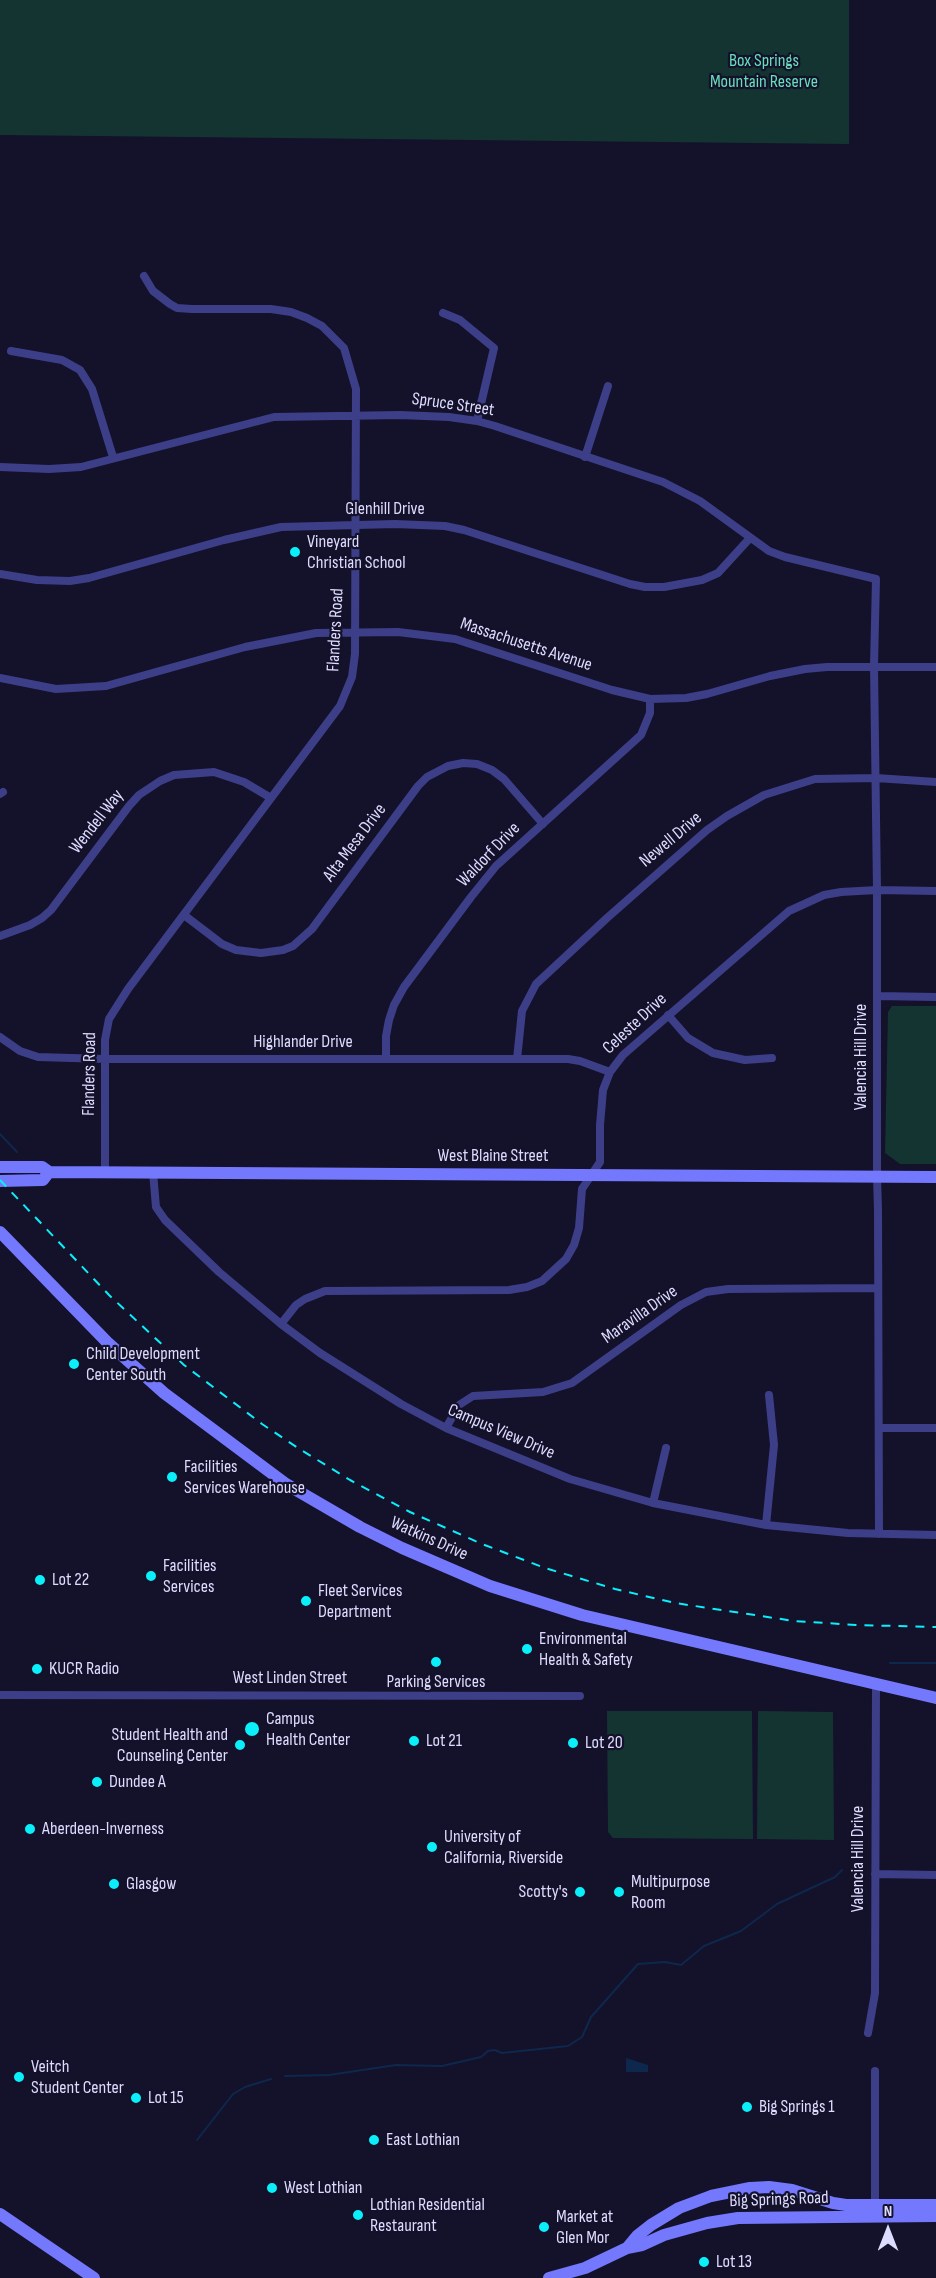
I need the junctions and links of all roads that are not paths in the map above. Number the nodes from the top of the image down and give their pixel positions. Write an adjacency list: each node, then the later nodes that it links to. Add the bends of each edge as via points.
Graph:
1 (144, 276): 5 (street, Flanders Road, via 153,291 177,308 271,309 299,315 322,326 344,348 349,360)
2 (443, 313): 6 (street, via 460,320 494,348)
3 (12, 351): 7 (street, via 62,360 80,370 92,389)
4 (608, 386): 8 (street)
5 (357, 415): 6 (street, Spruce Street); 7 (street, Spruce Street, via 274,417); 10 (street, Flanders Road)
6 (477, 421): 8 (street, Spruce Street)
7 (113, 457): 9 (street, Spruce Street, via 63,469)
8 (585, 457): 11 (street, Spruce Street, via 676,488)
9 (0, 467)
10 (356, 524): 11 (street, Glenhill Drive, via 464,530 645,587 686,584 718,573); 12 (street, Glenhill Drive, via 304,525 255,532 70,581); 14 (street, Flanders Road)
11 (750, 538): 13 (street, Spruce Street, via 785,557)
12 (0, 574)
13 (876, 579): 15 (street, Valencia Hill Drive)
14 (355, 633): 17 (street, Massachusetts Avenue, via 287,637 86,688 56,689); 18 (street, Massachusetts Avenue, via 398,632 455,639); 21 (street, Flanders Road, via 352,677 344,698)
15 (874, 666): 16 (street, Massachusetts Avenue); 18 (street, Massachusetts Avenue, via 805,669 707,694); 19 (street, Valencia Hill Drive)
16 (936, 667)
17 (0, 678)
18 (650, 699): 22 (street, Waldorf Drive, via 650,713 641,735)
19 (876, 778): 20 (street, Newell Drive); 23 (street, Valencia Hill Drive); 34 (street, Newell Drive, via 800,782 745,805 707,830 536,984 522,1011)
20 (936, 782)
21 (271, 798): 25 (street, Flanders Road); 26 (street, Wendell Way, via 244,782 214,772 174,775 160,781 129,806 51,910 30,925)
22 (543, 824): 25 (street, Alta Mesa Drive, via 492,770 477,764 448,766 418,786 312,929 293,945 261,953 236,950); 33 (street, Waldorf Drive, via 496,867 404,987 389,1020)
23 (878, 890): 24 (street, Celeste Drive); 27 (street, Valencia Hill Drive); 29 (street, Celeste Drive, via 824,895 789,911)
24 (936, 891)
25 (184, 915): 32 (street, Flanders Road, via 109,1019)
26 (0, 936)
27 (877, 996): 28 (street); 41 (street, Valencia Hill Drive)
28 (936, 997)
29 (668, 1015): 31 (street, via 688,1038 712,1053 745,1060); 35 (street, Celeste Drive, via 623,1055)
30 (0, 1037): 32 (street, Highlander Drive, via 20,1051 38,1057)
31 (772, 1058)
32 (105, 1059): 33 (street, Highlander Drive); 38 (street, Flanders Road)
33 (386, 1059): 34 (street, Highlander Drive)
34 (517, 1059): 35 (street, Highlander Drive, via 568,1059)
35 (610, 1072): 40 (street, Celeste Drive, via 601,1106 600,1162)
36 (0, 1167): 37 (street, West Blaine Street, via 42,1167)
37 (49, 1172): 38 (street, West Blaine Street); 43 (street, West Blaine Street, via 43,1180)
38 (105, 1172): 39 (street, West Blaine Street)
39 (153, 1172): 40 (street, West Blaine Street); 46 (street, Campus View Drive, via 156,1207 165,1220)
40 (591, 1175): 41 (street, West Blaine Street); 46 (street, Celeste Drive, via 582,1189 574,1245 566,1259 542,1281 509,1290 325,1291 296,1305)
41 (877, 1177): 42 (street, West Blaine Street); 45 (street, Valencia Hill Drive)
42 (936, 1177)
43 (0, 1181)
44 (0, 1232): 56 (street, Watkins Drive, via 99,1334 164,1393 286,1484 360,1527 441,1565 532,1600 668,1637)
45 (878, 1288): 48 (street, Maravilla Drive, via 706,1292 681,1305 572,1383 543,1392 473,1396 459,1405); 49 (street, Valencia Hill Drive)
46 (281, 1324): 48 (street, Campus View Drive, via 358,1378)
47 (769, 1395): 53 (street, via 774,1445)
48 (446, 1428): 52 (street, Campus View Drive, via 570,1479)
49 (879, 1428): 50 (street); 54 (street, Valencia Hill Drive)
50 (936, 1428)
51 (666, 1448): 52 (street)
52 (653, 1503): 53 (street, Campus View Drive)
53 (766, 1525): 54 (street, Campus View Drive)
54 (879, 1534): 55 (street, Campus View Drive)
55 (936, 1535)
56 (876, 1684): 59 (street, Watkins Drive); 60 (street, Valencia Hill Drive)
57 (0, 1695): 58 (street, West Linden Street)
58 (580, 1696)
59 (936, 1698)
60 (875, 1874): 61 (street); 62 (street, Valencia Hill Drive, via 875,1993)
61 (936, 1875)
62 (868, 2033)
63 (875, 2071): 65 (street)
64 (936, 2205): 65 (street, Big Springs Road)
65 (875, 2211): 67 (street, Big Springs Road); 68 (street, Big Springs Road, via 738,2217); 68 (street, Big Springs Road, via 780,2188 729,2191 665,2216)
66 (0, 2214): 69 (street)
67 (936, 2216)
68 (627, 2248): 70 (street, Big Springs Road, via 585,2268)
69 (94, 2278)
70 (549, 2278)

